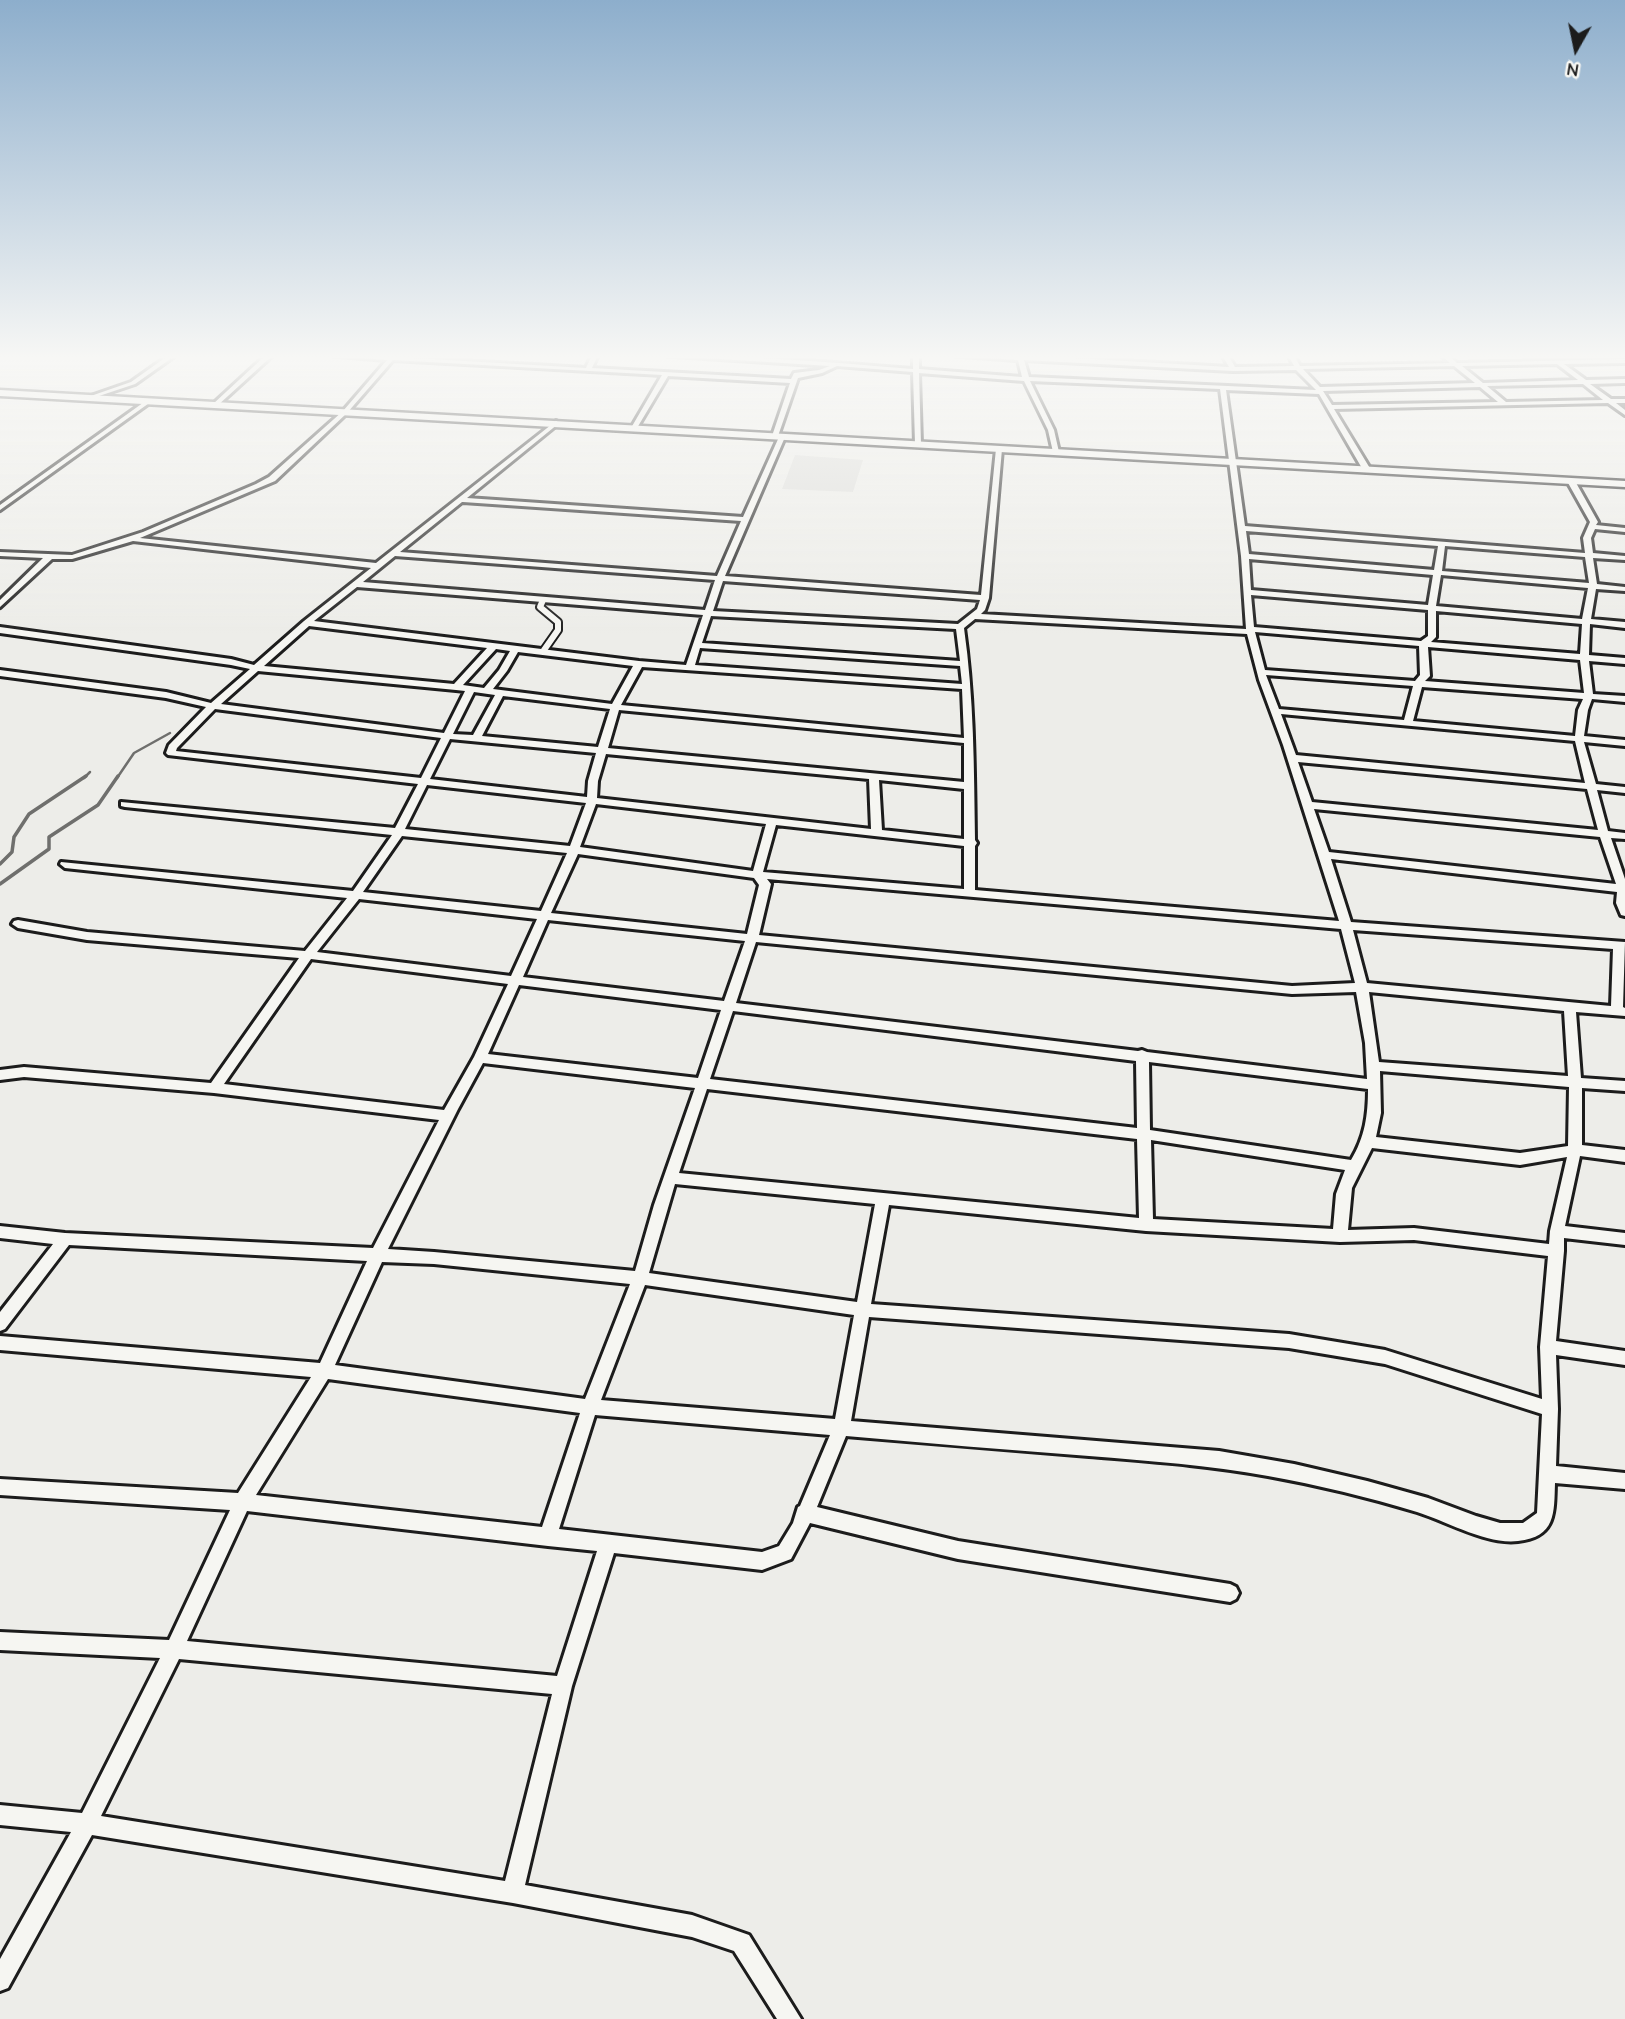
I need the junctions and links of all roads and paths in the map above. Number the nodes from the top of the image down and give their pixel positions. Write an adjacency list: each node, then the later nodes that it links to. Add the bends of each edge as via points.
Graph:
1 (82, 449): 15 (street)
2 (304, 449): 20 (street, via 272,479)
3 (525, 449): 14 (street)
4 (773, 449): 16 (street)
5 (999, 449): 35 (street)
6 (1003, 449): 9 (main road)
7 (1233, 449): 10 (street)
8 (1354, 449): 11 (street)
9 (1056, 452): 10 (main road)
10 (1235, 462): 11 (main road); 18 (street)
11 (1367, 470): 12 (main road)
12 (1571, 481): 13 (main road); 17 (street)
13 (1625, 484)
14 (463, 500): 16 (street); 23 (street)
15 (0, 508)
16 (746, 519): 30 (street)
17 (1593, 527): 19 (street); 25 (street, via 1587,538)
18 (1240, 528): 21 (street); 24 (street)
19 (1625, 530)
20 (132, 539): 26 (street, via 72,557); 28 (street)
21 (1442, 543): 25 (street); 29 (street)
22 (0, 554): 26 (street)
23 (394, 554): 28 (street); 30 (street)
24 (1245, 555): 29 (street); 34 (street)
25 (1591, 556): 27 (street); 32 (street)
26 (48, 558): 37 (street)
27 (1625, 558)
28 (379, 566): 31 (street)
29 (1437, 572): 32 (street); 38 (street)
30 (719, 580): 35 (street); 39 (street)
31 (358, 584): 36 (street); 42 (street)
32 (1593, 586): 33 (street); 41 (street)
33 (1625, 589)
34 (1248, 592): 38 (street); 46 (street)
35 (985, 598): 40 (street)
36 (543, 600): 39 (street); 51 (street, via 540,607 558,622 558,630)
37 (0, 605)
38 (1432, 608): 41 (street); 47 (street, via 1432,637)
39 (707, 613): 44 (street); 48 (street)
40 (973, 616): 44 (street); 46 (street)
41 (1586, 621): 43 (street); 52 (street)
42 (311, 623): 49 (street); 56 (street)
43 (1625, 625)
44 (960, 627): 55 (street)
45 (0, 630): 56 (street)
46 (1250, 631): 47 (street); 58 (street)
47 (1423, 644): 52 (street); 60 (street, via 1425,676)
48 (697, 645): 55 (street); 57 (street)
49 (494, 646): 50 (street); 61 (street)
50 (516, 648): 54 (street); 64 (street)
51 (544, 650)
52 (1584, 657): 53 (street); 66 (street)
53 (1625, 661)
54 (639, 664): 57 (street); 69 (street)
55 (966, 664): 62 (street)
56 (257, 668): 61 (street); 68 (street)
57 (689, 669): 62 (street)
58 (1262, 672): 60 (street); 70 (street)
59 (0, 673): 68 (street, via 166,695)
60 (1419, 682): 66 (street); 71 (street)
61 (456, 687): 63 (street)
62 (967, 687): 75 (street)
63 (471, 689): 64 (street); 72 (street)
64 (486, 691): 65 (street)
65 (500, 692): 69 (street); 73 (street)
66 (1589, 696): 67 (street); 74 (street)
67 (1625, 699)
68 (213, 706): 72 (street); 80 (street, via 171,753)
69 (615, 708): 75 (street); 77 (street)
70 (1273, 711): 71 (street); 78 (street)
71 (1408, 723): 74 (street)
72 (447, 736): 73 (street); 80 (street)
73 (476, 738): 77 (street)
74 (1579, 740): 76 (street); 82 (street)
75 (970, 741): 81 (street)
76 (1625, 743)
77 (602, 750): 79 (street); 84 (street)
78 (1293, 758): 82 (street); 86 (street)
79 (874, 777): 81 (street); 89 (street)
80 (425, 780): 84 (street); 88 (street)
81 (969, 786): 92 (street)
82 (1590, 788): 83 (street); 90 (street)
83 (1625, 790)
84 (592, 801): 87 (street); 93 (street)
85 (125, 804): 88 (street)
86 (1307, 805): 90 (street); 94 (street)
87 (772, 821): 89 (street); 96 (street)
88 (398, 833): 93 (street); 99 (street)
89 (877, 834): 92 (street)
90 (1604, 834): 91 (street); 97 (street)
91 (1625, 836)
92 (972, 843): 98 (street)
93 (574, 850): 96 (street); 101 (street)
94 (1326, 855): 97 (street); 103 (street)
95 (65, 864): 99 (street)
96 (757, 875): 98 (street); 104 (street, via 765,884)
97 (1624, 889): 100 (street)
98 (969, 892): 103 (street)
99 (356, 895): 101 (street); 106 (street)
100 (1625, 912)
101 (546, 916): 104 (street); 107 (street)
102 (18, 924): 106 (street, via 87,936)
103 (1345, 925): 105 (street); 108 (street)
104 (752, 938): 108 (street, via 1292,990); 109 (street)
105 (1622, 946): 111 (street)
106 (309, 955): 107 (street); 120 (street)
107 (516, 981): 109 (street); 113 (street)
108 (1361, 987): 110 (street); 114 (street)
109 (727, 1006): 112 (street); 116 (street)
110 (1570, 1009): 111 (street); 117 (street)
111 (1621, 1012)
112 (1142, 1055): 118 (street); 122 (street)
113 (481, 1058): 116 (street); 121 (street)
114 (1373, 1066): 117 (street); 118 (street)
115 (0, 1075): 120 (street, via 24,1072)
116 (704, 1082): 122 (street); 127 (street)
117 (1575, 1083): 119 (street); 124 (street)
118 (1374, 1085): 123 (street)
119 (1625, 1086)
120 (214, 1088): 121 (street)
121 (447, 1116): 136 (street)
122 (1144, 1135): 126 (street); 129 (street)
123 (1368, 1142): 124 (street, via 1521,1159); 126 (street)
124 (1575, 1150): 125 (street); 130 (street)
125 (1625, 1156)
126 (1353, 1166): 132 (street, via 1341,1206)
127 (671, 1178): 128 (street); 137 (street)
128 (883, 1198): 129 (street); 138 (street)
129 (1146, 1226): 132 (street)
130 (1557, 1231): 134 (street); 135 (street)
131 (0, 1232): 133 (street)
132 (1340, 1236): 135 (street, via 1414,1234)
133 (65, 1239): 136 (street); 139 (street)
134 (1625, 1239)
135 (1556, 1251): 141 (street)
136 (378, 1254): 137 (street); 143 (street)
137 (640, 1278): 138 (street); 144 (street)
138 (864, 1310): 145 (street, via 1289,1340 1385,1357); 146 (street)
139 (0, 1324)
140 (0, 1343): 143 (street)
141 (1548, 1347): 142 (street); 145 (street)
142 (1625, 1358)
143 (324, 1371): 144 (street); 150 (street)
144 (590, 1408): 146 (street); 152 (street)
145 (1550, 1409): 147 (street)
146 (841, 1429): 147 (street, via 1231,1461 1306,1473 1515,1533 1532,1529 1545,1517); 151 (street)
147 (1549, 1474): 148 (street)
148 (1625, 1481)
149 (0, 1487): 150 (street)
150 (242, 1502): 152 (street); 156 (street)
151 (804, 1513): 153 (street, via 785,1553 762,1561); 154 (street, via 958,1549)
152 (548, 1537): 153 (street)
153 (608, 1544): 157 (street)
154 (1230, 1593)
155 (0, 1641): 156 (street)
156 (174, 1649): 157 (street); 159 (street)
157 (564, 1686): 160 (street)
158 (0, 1815): 159 (street)
159 (87, 1824): 160 (street); 161 (street)
160 (513, 1893): 162 (street, via 692,1926 741,1943)
161 (0, 1980)
162 (790, 2019)

